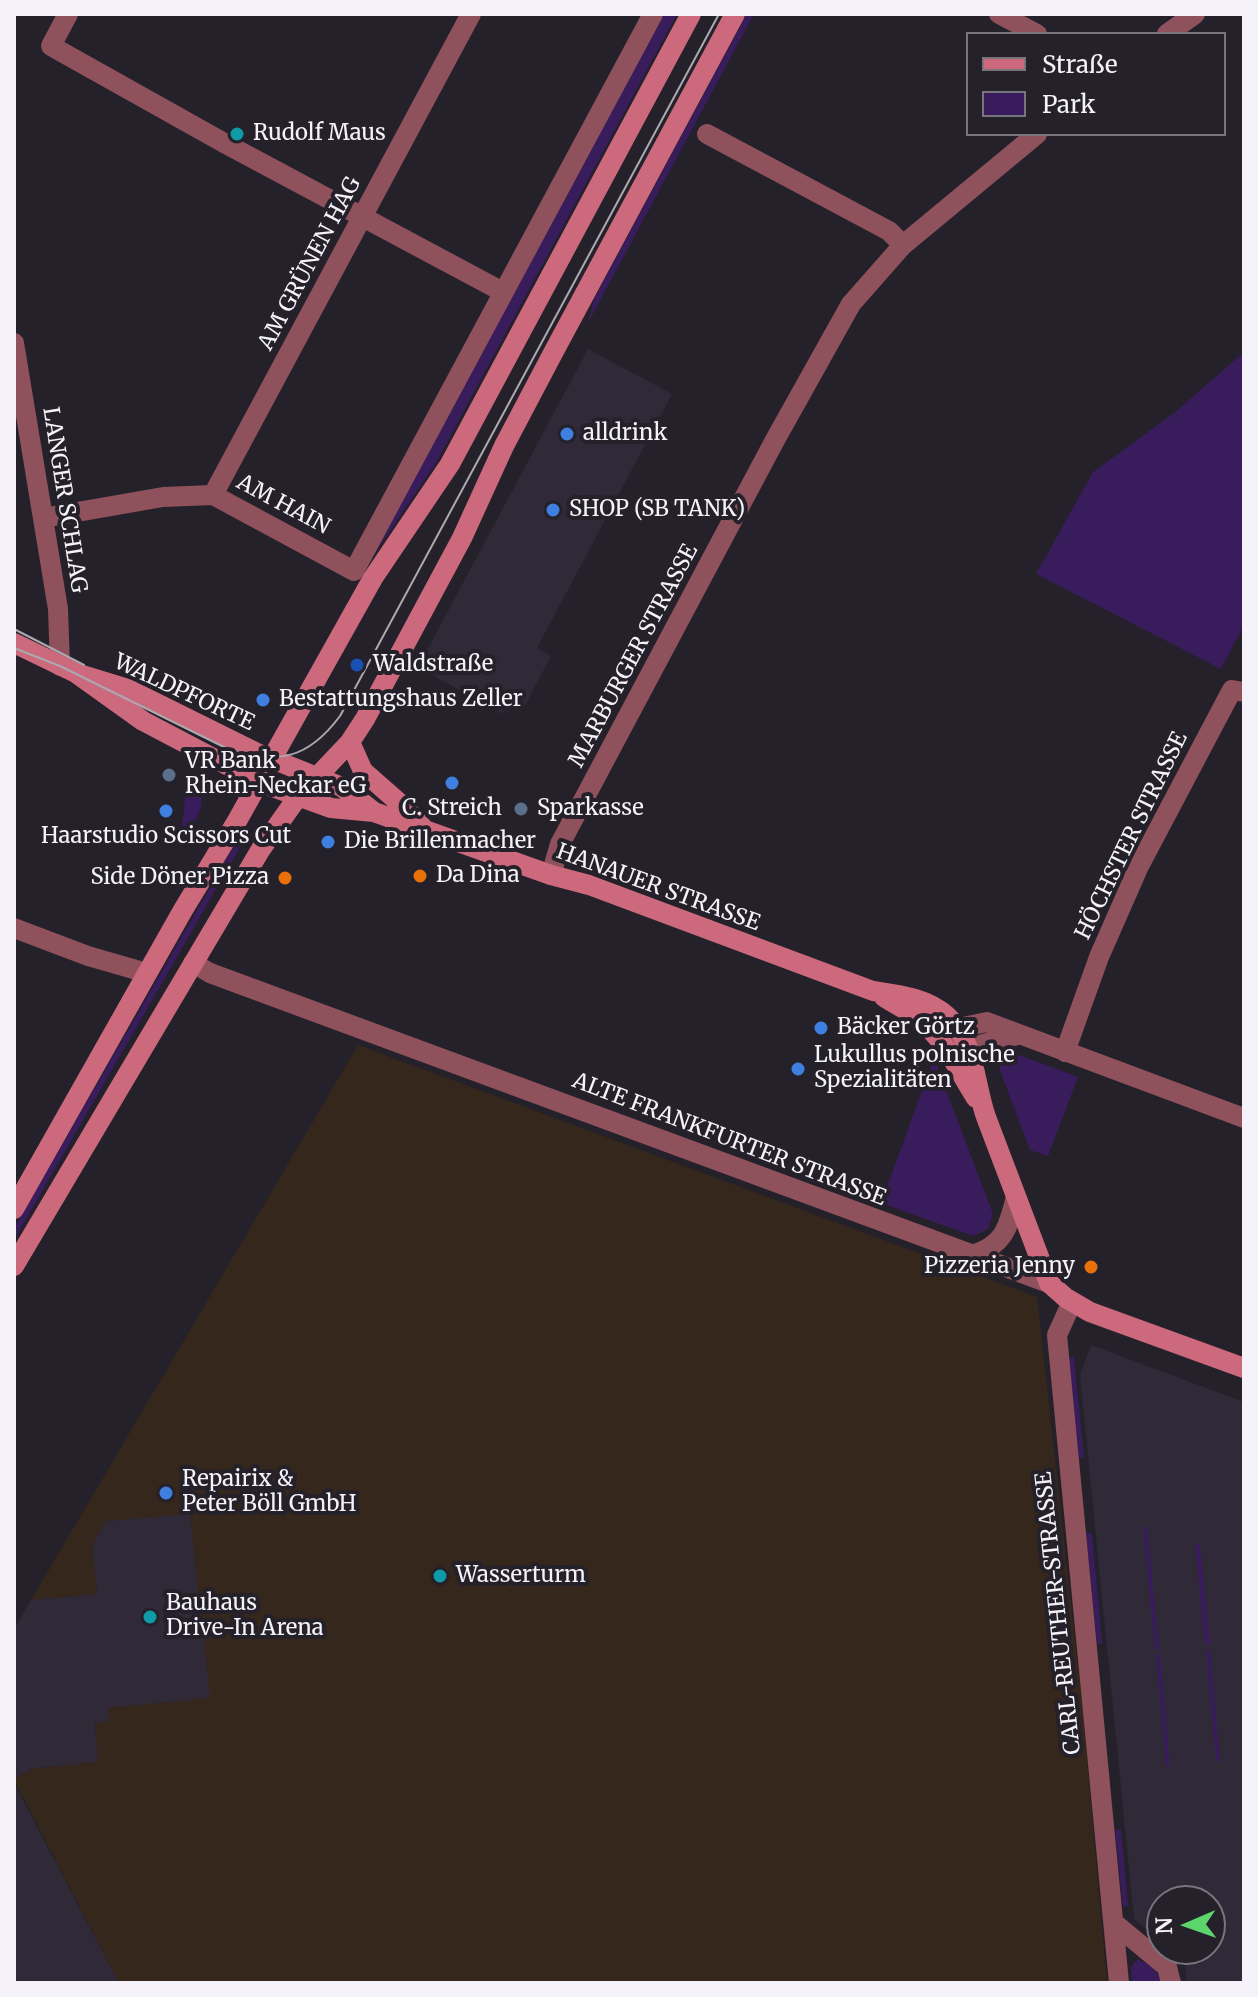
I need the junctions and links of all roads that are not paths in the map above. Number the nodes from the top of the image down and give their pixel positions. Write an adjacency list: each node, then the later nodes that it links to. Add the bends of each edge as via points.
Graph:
1 (68, 14): 12 (street, via 51,46)
2 (471, 14): 12 (street, AM GRÜNEN HAG)
3 (691, 14): 22 (main road, via 450,464 373,578)
4 (735, 14): 21 (main road)
5 (999, 14): 8 (street)
6 (1195, 14): 9 (street)
7 (651, 15): 14 (street)
8 (1033, 32)
9 (1170, 32)
10 (707, 134): 13 (street, via 889,231)
11 (1035, 136): 13 (street, MARBURGER STRASSE)
12 (362, 217): 14 (street); 16 (street, AM GRÜNEN HAG)
13 (903, 245): 28 (street, MARBURGER STRASSE, via 851,304 823,353 560,844)
14 (503, 292): 16 (street, AM HAIN, via 354,571)
15 (14, 343): 17 (street, LANGER SCHLAG)
16 (213, 495): 17 (street, AM HAIN, via 163,497)
17 (43, 518): 19 (street, LANGER SCHLAG)
18 (14, 643): 19 (main road, WALDPFORTE)
19 (68, 670): 22 (main road, WALDPFORTE, via 128,689); 24 (main road, WALDPFORTE, via 143,721)
20 (1238, 691): 37 (street, HÖCHSTER STRASSE, via 1139,866)
21 (350, 742): 23 (main road); 27 (main road, HANAUER STRASSE, via 363,771)
22 (272, 758): 23 (main road, WALDPFORTE); 24 (main road)
23 (316, 776): 25 (main road); 26 (main road, HANAUER STRASSE, via 350,791)
24 (259, 782): 25 (main road, HANAUER STRASSE); 31 (main road)
25 (297, 798): 26 (main road, HANAUER STRASSE); 30 (main road)
26 (374, 812): 27 (main road, HANAUER STRASSE)
27 (427, 832): 28 (main road, HANAUER STRASSE)
28 (551, 875): 32 (main road, HANAUER STRASSE)
29 (14, 928): 31 (street)
30 (193, 963): 42 (street, ALTE FRANKFURTER STRASSE); 43 (main road)
31 (147, 973): 41 (main road)
32 (873, 991): 33 (main road, HANAUER STRASSE, via 930,1004); 36 (main road, HANAUER STRASSE, via 920,1020)
33 (958, 1028): 34 (street, via 987,1022); 35 (main road, HANAUER STRASSE); 36 (street)
34 (1017, 1035): 35 (street); 37 (street)
35 (969, 1048): 36 (street); 38 (main road, HANAUER STRASSE)
36 (947, 1049): 38 (main road, HANAUER STRASSE)
37 (1065, 1052): 39 (street)
38 (985, 1112): 40 (main road)
39 (1244, 1118)
40 (1016, 1197): 42 (street, via 999,1241); 44 (main road)
41 (14, 1209)
42 (972, 1255): 44 (street, ALTE FRANKFURTER STRASSE)
43 (14, 1266)
44 (1049, 1283): 45 (main road, ALTE FRANKFURTER STRASSE)
45 (1072, 1302): 46 (main road, ALTE FRANKFURTER STRASSE); 47 (street, CARL-REUTHER-STRASSE, via 1057,1335)
46 (1244, 1368)
47 (1114, 1923): 48 (street, CARL-REUTHER-STRASSE); 49 (street, via 1167,1967)
48 (1119, 1983)
49 (1171, 1983)

